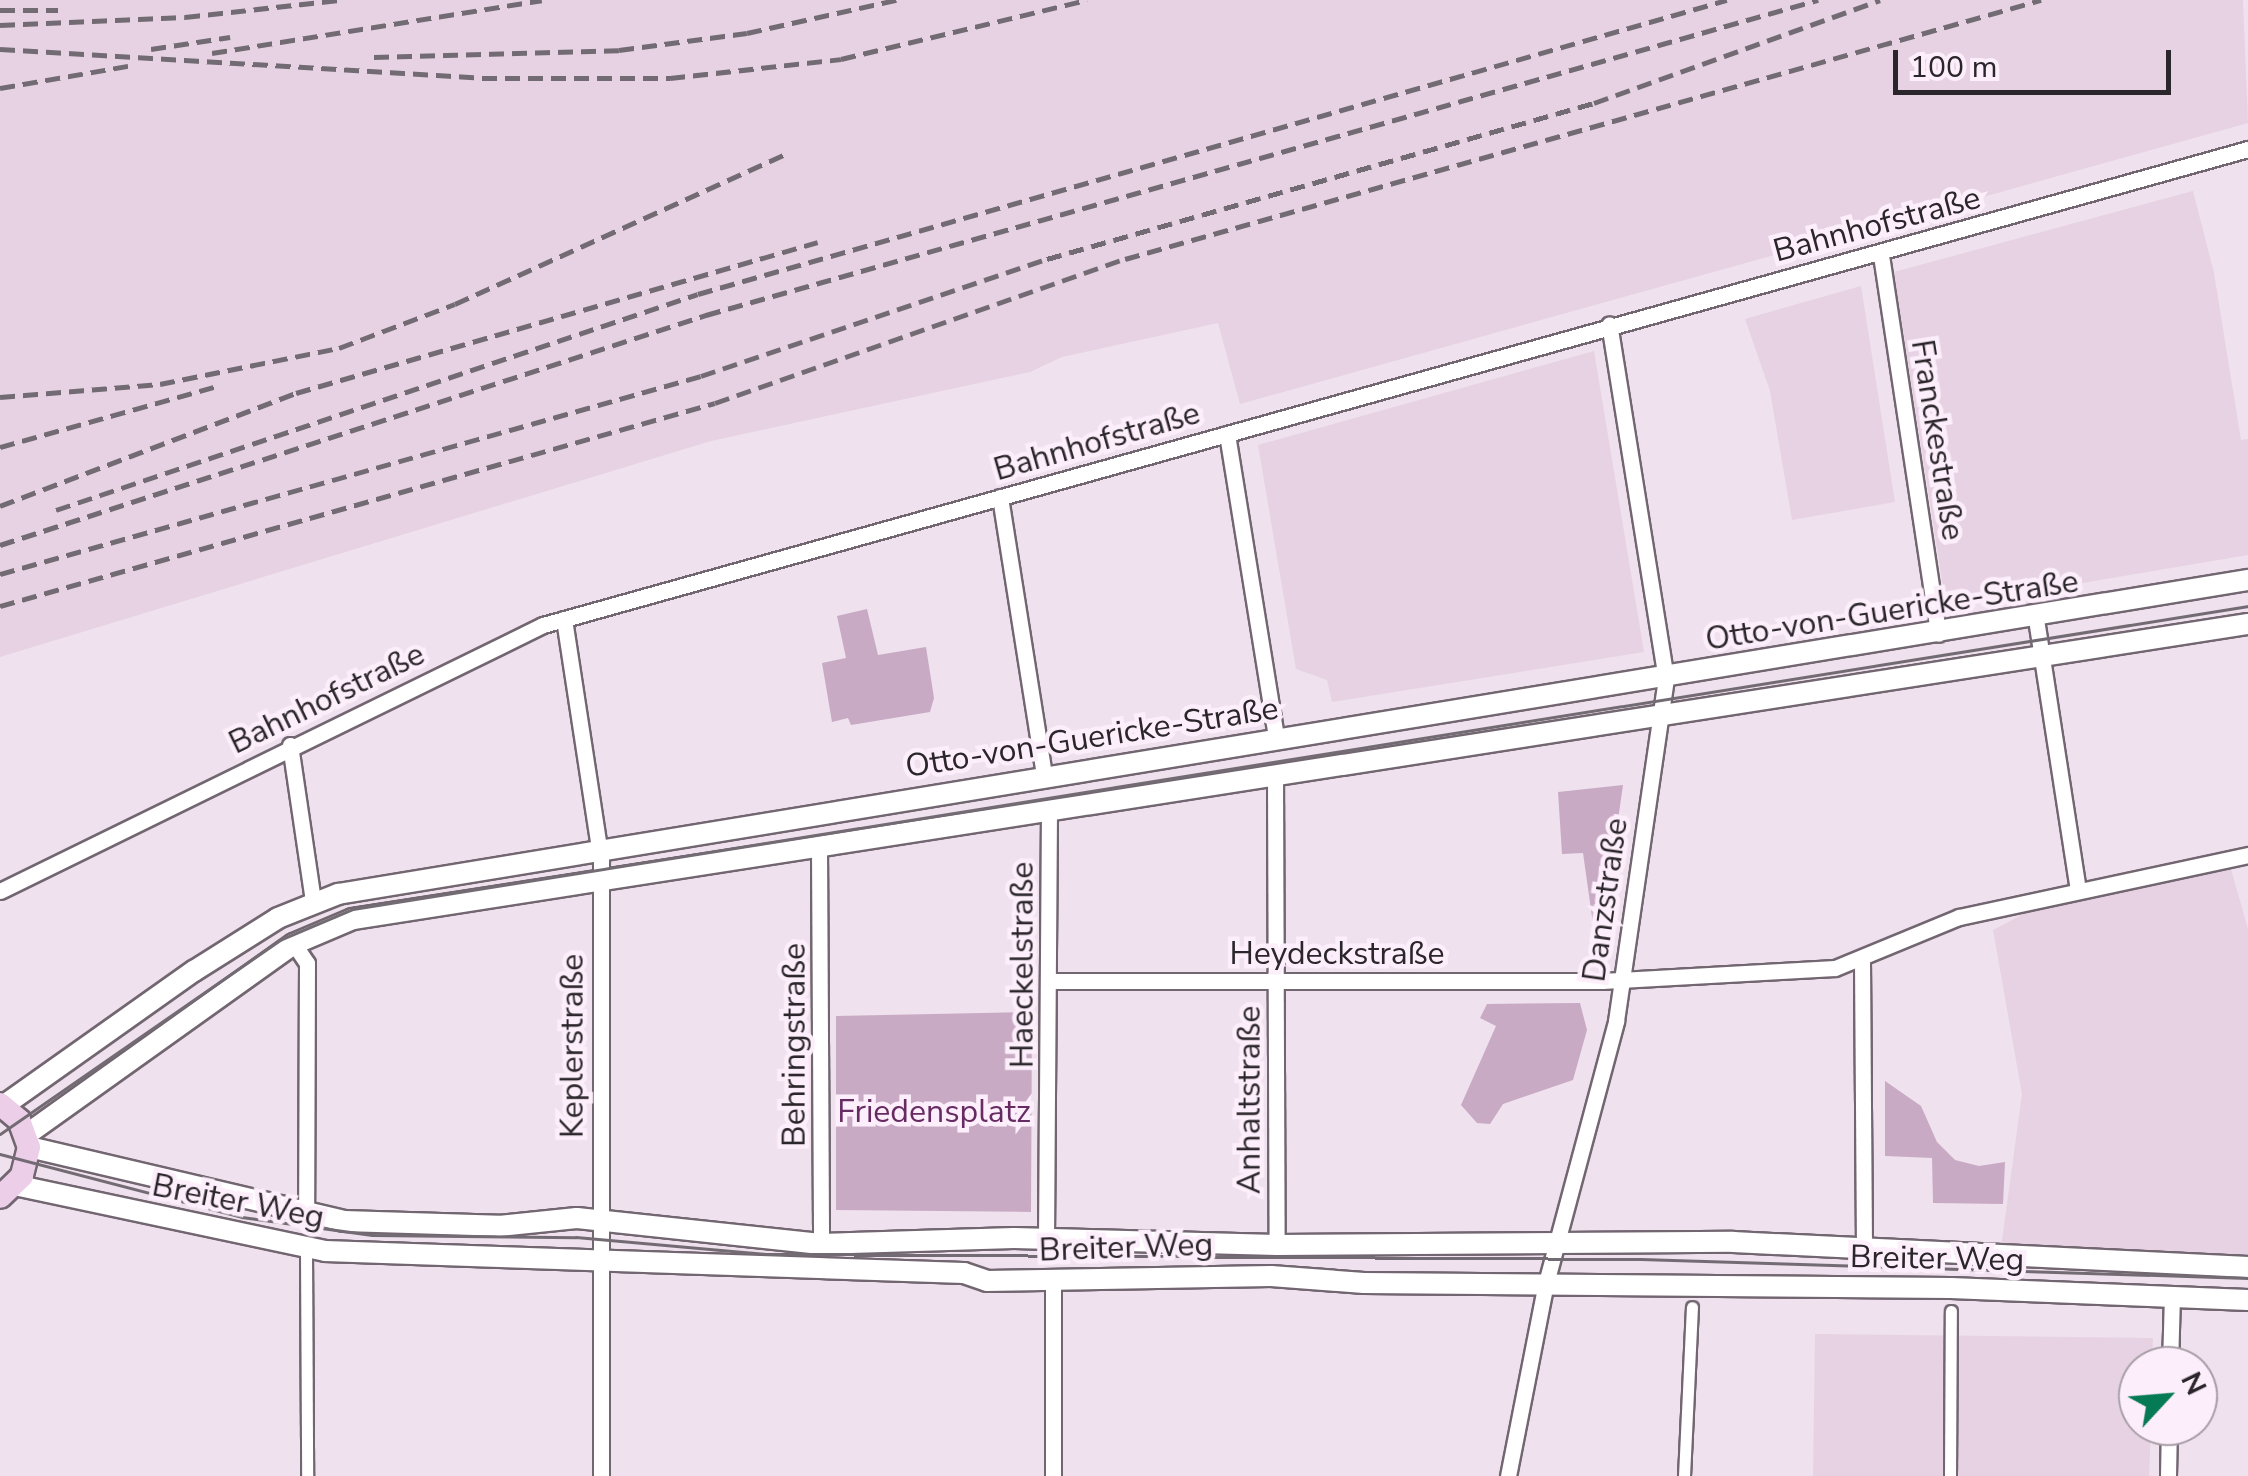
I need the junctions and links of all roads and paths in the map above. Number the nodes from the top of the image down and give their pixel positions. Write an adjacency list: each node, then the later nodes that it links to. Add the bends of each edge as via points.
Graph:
1 (2248, 149): 2 (street, Bahnhofstraße)
2 (1881, 255): 3 (street, Bahnhofstraße); 10 (street, Franckestraße)
3 (1609, 325): 4 (street, Bahnhofstraße); 12 (street, Danzstraße)
4 (1227, 434): 5 (street, Bahnhofstraße); 14 (street)
5 (1000, 498): 7 (street, Bahnhofstraße); 16 (street)
6 (2248, 580): 8 (street, Otto-von-Guericke-Straße)
7 (564, 619): 15 (street, Bahnhofstraße); 20 (street, Keplerstraße)
8 (2036, 619): 10 (street, Otto-von-Guericke-Straße); 11 (street)
9 (2248, 624): 11 (street, Otto-von-Guericke-Straße)
10 (1938, 634): 12 (street, Otto-von-Guericke-Straße)
11 (2041, 654): 13 (street, Otto-von-Guericke-Straße); 23 (street)
12 (1666, 679): 13 (street, Danzstraße); 14 (street, Otto-von-Guericke-Straße)
13 (1660, 712): 17 (street, Otto-von-Guericke-Straße); 28 (street, Danzstraße)
14 (1276, 738): 16 (street, Otto-von-Guericke-Straße)
15 (290, 745): 24 (street, Bahnhofstraße); 25 (street)
16 (1044, 775): 20 (street, Otto-von-Guericke-Straße)
17 (1275, 776): 18 (street, Otto-von-Guericke-Straße); 30 (street, Anhaltstraße)
18 (1049, 810): 19 (street, Otto-von-Guericke-Straße); 29 (street, Haeckelstraße)
19 (819, 846): 22 (street, Otto-von-Guericke-Straße); 38 (street, Behringstraße)
20 (600, 850): 22 (street, Keplerstraße); 25 (street, Otto-von-Guericke-Straße)
21 (2248, 855): 23 (street)
22 (601, 878): 26 (street, Otto-von-Guericke-Straße, via 354,919); 35 (street, Keplerstraße)
23 (2078, 890): 27 (street, via 1946,920)
24 (0, 891)
25 (313, 901): 31 (street, Otto-von-Guericke-Straße, via 194,971)
26 (294, 944): 32 (street, Otto-von-Guericke-Straße); 34 (street, via 307,964)
27 (1862, 961): 28 (street, Heydeckstraße); 41 (street)
28 (1622, 980): 30 (street, Heydeckstraße); 36 (street, Danzstraße, via 1600,1094)
29 (1051, 981): 30 (street, Heydeckstraße); 37 (street, Haeckelstraße)
30 (1278, 983): 39 (street, Anhaltstraße)
31 (2, 1105): 32 (main road)
32 (28, 1141): 33 (main road); 34 (street, Breiter Weg)
33 (8, 1191): 40 (street, Breiter Weg)
34 (306, 1216): 35 (street, Breiter Weg, via 487,1226 541,1217)
35 (600, 1220): 38 (street, Breiter Weg); 42 (street, Keplerstraße)
36 (1558, 1238): 39 (street, Breiter Weg); 41 (street, Breiter Weg, via 1784,1244); 45 (street, Danzstraße)
37 (1046, 1240): 38 (street, Breiter Weg); 39 (street, Breiter Weg)
38 (821, 1244)
39 (1277, 1245)
40 (306, 1250): 42 (street, Breiter Weg); 52 (street)
41 (1864, 1253): 43 (street, Breiter Weg)
42 (598, 1261): 44 (street, Breiter Weg); 53 (street, Keplerstraße)
43 (2248, 1267)
44 (1053, 1279): 45 (street, Breiter Weg, via 1113,1274); 54 (street)
45 (1546, 1283): 46 (street, Breiter Weg); 55 (street, Danzstraße)
46 (2172, 1295): 47 (street, Breiter Weg); 50 (street)
47 (2248, 1300)
48 (1692, 1306): 56 (street)
49 (1951, 1311): 57 (street)
50 (2171, 1346)
51 (2169, 1446): 58 (street)
52 (307, 1476)
53 (601, 1476)
54 (1053, 1476)
55 (1508, 1476)
56 (1684, 1476)
57 (1950, 1476)
58 (2168, 1476)

